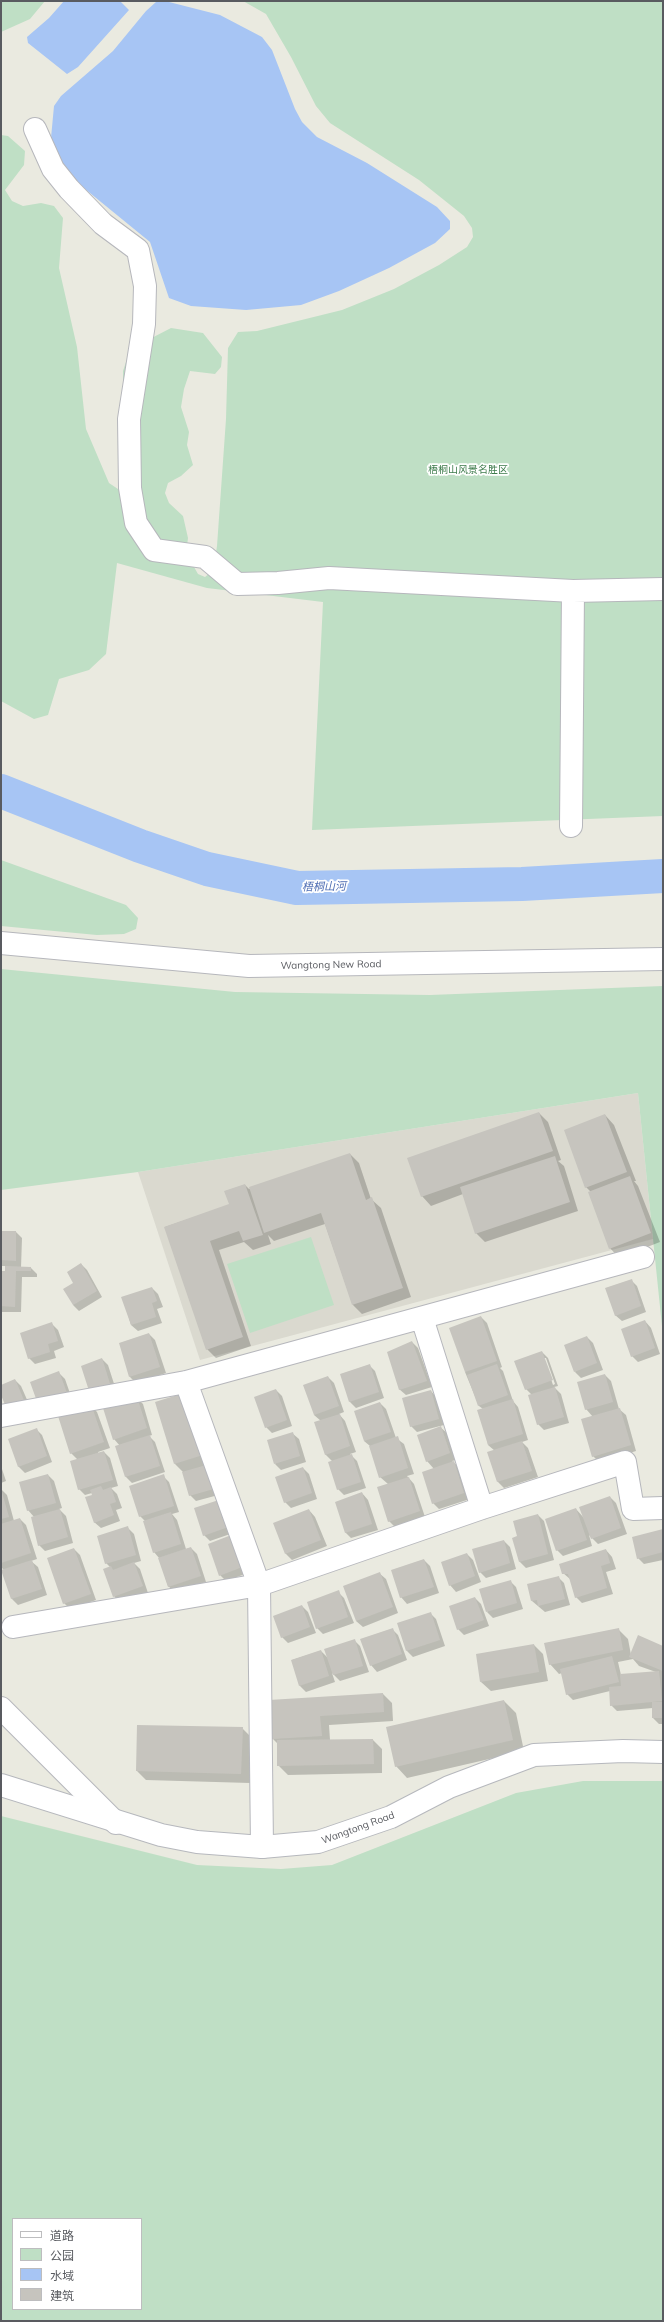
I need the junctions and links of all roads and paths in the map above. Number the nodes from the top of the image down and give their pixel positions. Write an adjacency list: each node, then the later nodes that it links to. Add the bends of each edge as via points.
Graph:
1 (35, 129): 3 (street, via 54,169 69,190 103,224 138,250 145,286 144,324 128,419 130,488 136,523 154,550 205,557 237,584 329,578)
2 (663, 589): 3 (street)
3 (574, 591): 4 (street)
4 (571, 826)
5 (1, 943): 6 (street, Wangtong New Road, via 250,966)
6 (663, 958)
7 (643, 1257): 8 (street)
8 (422, 1318): 9 (street); 11 (street)
9 (186, 1382): 10 (street); 13 (street)
10 (1, 1416)
11 (482, 1508): 12 (street, via 625,1462 633,1509); 13 (street)
12 (663, 1508)
13 (259, 1585): 14 (street); 19 (street)
14 (13, 1627)
15 (1, 1708): 18 (street)
16 (663, 1752): 19 (street, Wangtong Road, via 534,1755 449,1787 391,1817 325,1840)
17 (1, 1785): 18 (street, Wangtong Road)
18 (116, 1823): 19 (street, Wangtong Road, via 197,1842)
19 (262, 1847)

